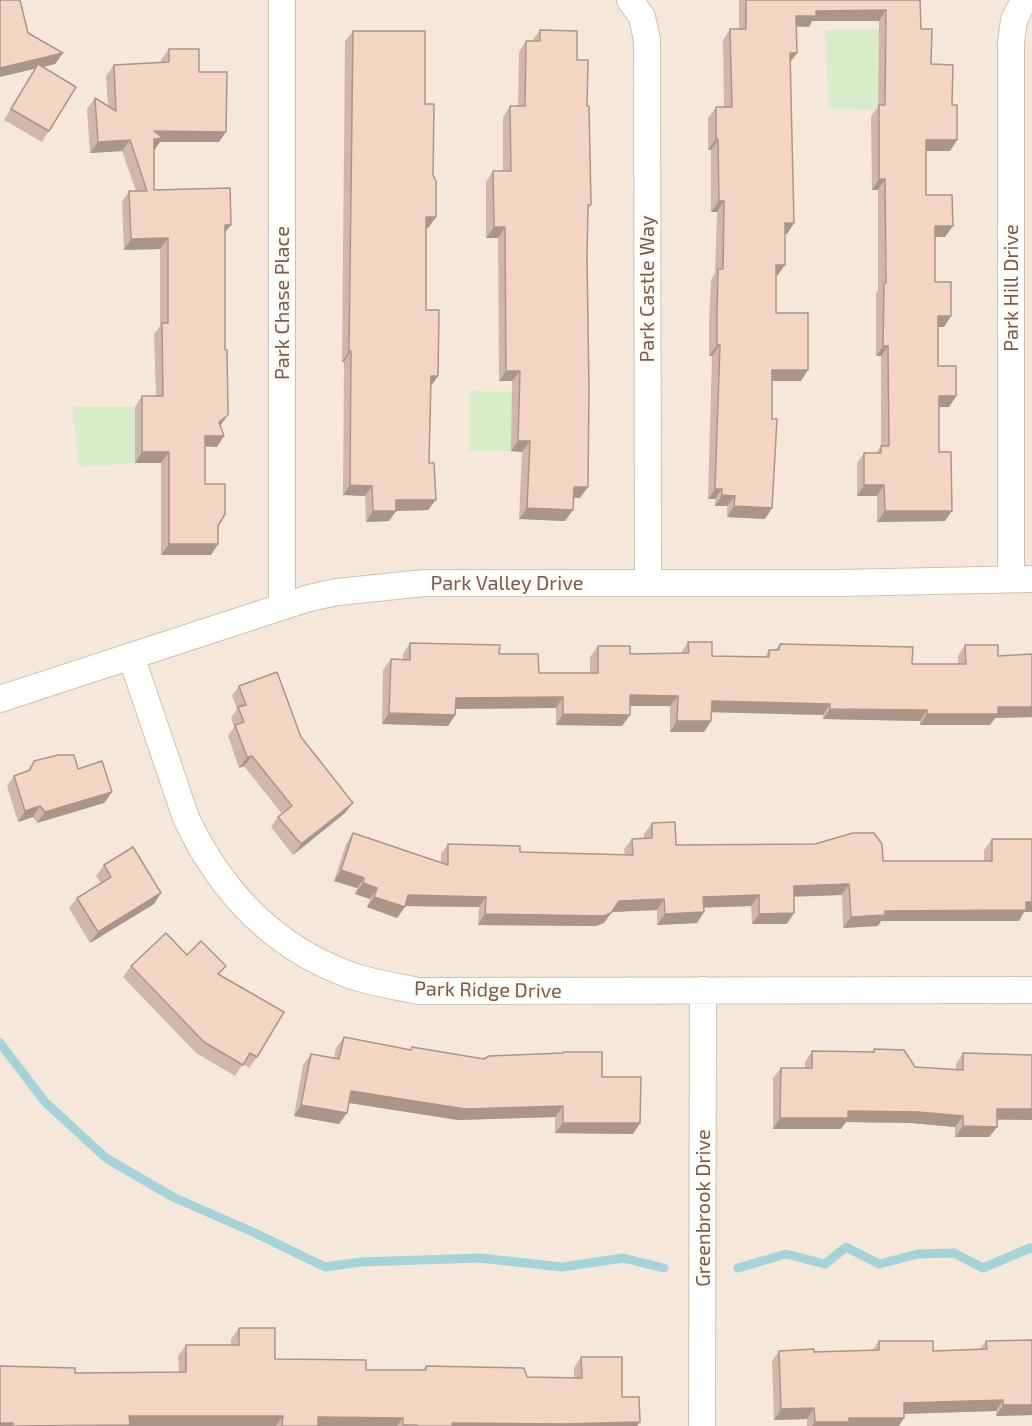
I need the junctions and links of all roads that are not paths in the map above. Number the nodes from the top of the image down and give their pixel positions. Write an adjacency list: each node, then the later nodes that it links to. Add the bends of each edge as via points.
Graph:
1 (282, 0): 6 (street, Park Chase Place)
2 (630, 0): 5 (street, Park Castle Way, via 642,17 647,40)
3 (1024, 0): 4 (street, Park Hill Drive, via 1014,20 1011,43)
4 (1021, 579): 5 (street, Park Valley Drive)
5 (648, 583): 6 (street, Park Valley Drive, via 425,583 337,592)
6 (282, 606): 7 (street, Park Valley Drive)
7 (131, 656): 8 (street, Park Valley Drive); 9 (street, Park Ridge Drive, via 198,844 240,903 304,953 348,975 419,991)
8 (0, 699)
9 (703, 990): 10 (street, Park Ridge Drive); 11 (street, Greenbrook Drive)
10 (1032, 990)
11 (702, 1426)

